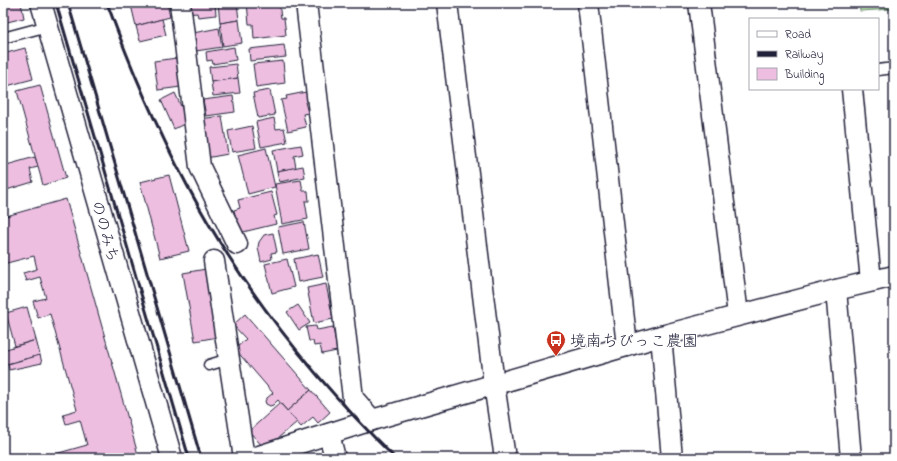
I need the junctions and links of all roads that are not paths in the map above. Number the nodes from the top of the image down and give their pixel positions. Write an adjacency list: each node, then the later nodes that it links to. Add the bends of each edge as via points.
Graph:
1 (42, 3): 7 (street, ののみち)
2 (180, 3): 12 (street, via 200,167)
3 (306, 3): 23 (street, via 353,398)
4 (447, 3): 22 (street)
5 (588, 3): 19 (street)
6 (700, 3): 17 (street)
7 (48, 26): 8 (lane); 25 (street, ののみち)
8 (3, 38)
9 (894, 68): 10 (lane)
10 (879, 70)
11 (852, 90): 15 (street)
12 (238, 244)
13 (214, 261): 20 (street)
14 (894, 276): 15 (street)
15 (870, 281): 16 (street)
16 (836, 290): 17 (street); 31 (street)
17 (738, 315): 18 (street)
18 (661, 336): 19 (street); 30 (street)
19 (627, 346): 22 (street)
20 (229, 360): 21 (lane); 26 (street)
21 (208, 365)
22 (494, 384): 23 (street); 29 (street)
23 (372, 420): 24 (street)
24 (329, 434): 27 (street); 28 (street)
25 (172, 458)
26 (244, 458)
27 (253, 458)
28 (335, 458)
29 (505, 458)
30 (672, 458)
31 (851, 458)

